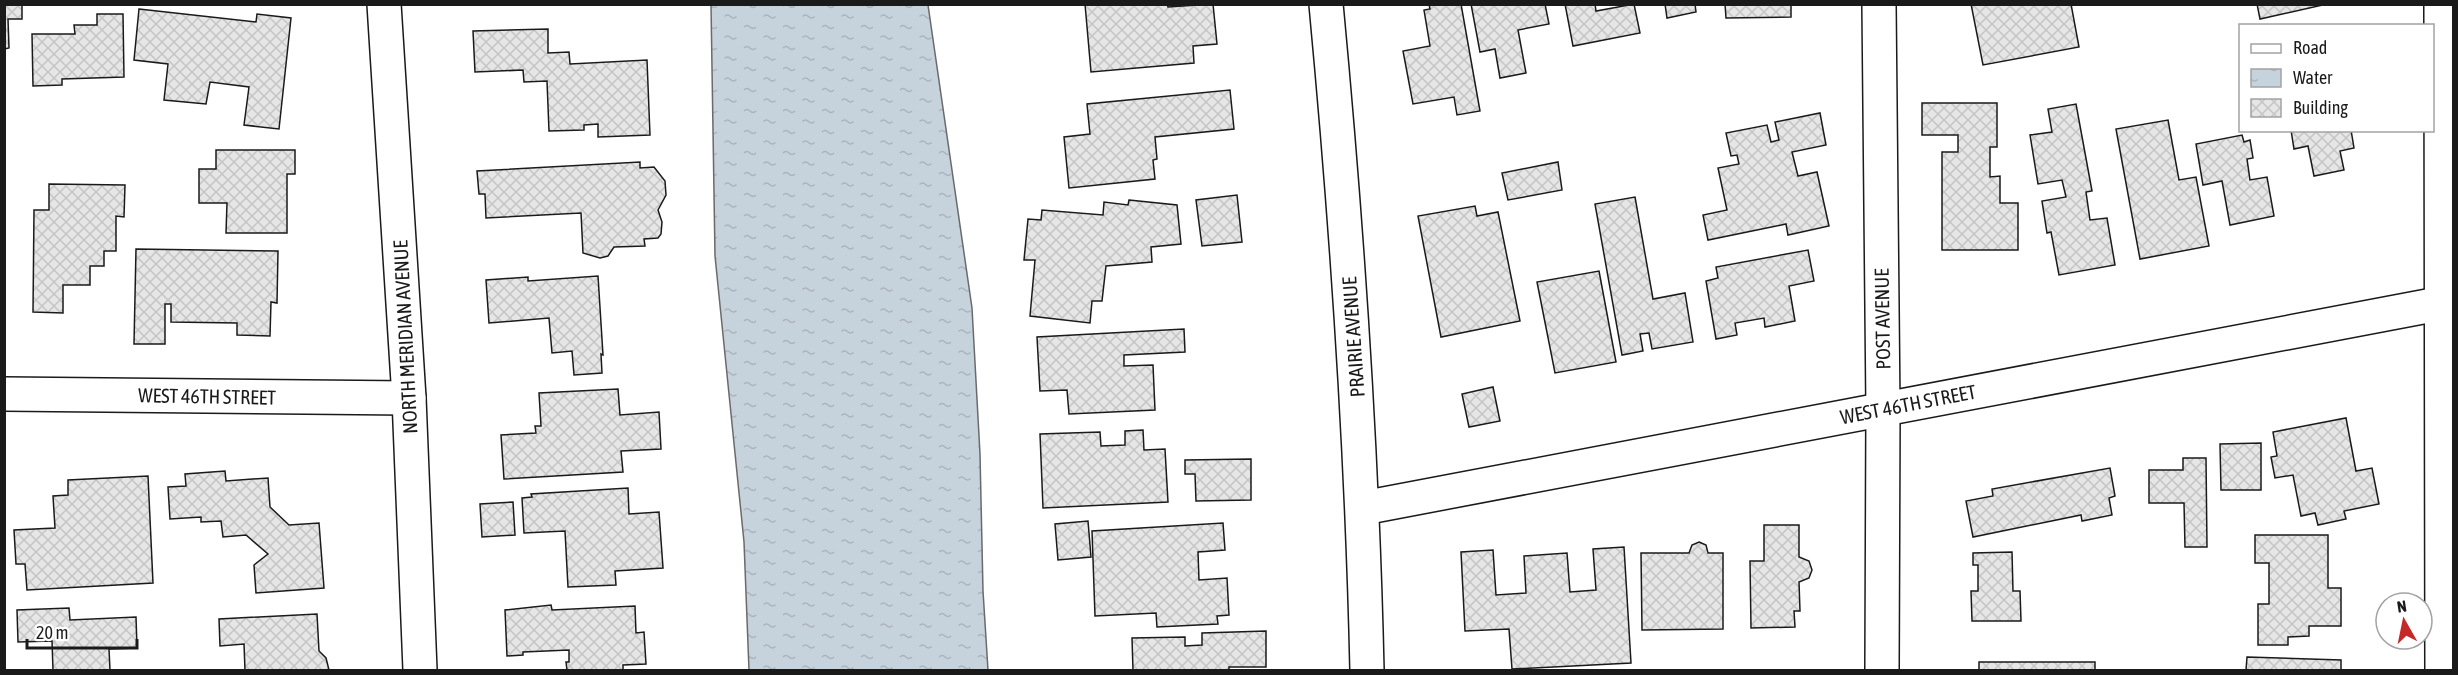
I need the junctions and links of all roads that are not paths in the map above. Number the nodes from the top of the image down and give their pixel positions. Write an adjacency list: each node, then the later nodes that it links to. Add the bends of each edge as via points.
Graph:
1 (384, 4): 7 (street, NORTH MERIDIAN AVENUE)
2 (1326, 4): 9 (street, PRAIRIE AVENUE)
3 (1879, 4): 8 (street, POST AVENUE)
4 (2441, 4): 5 (street)
5 (2448, 302): 8 (street, WEST 46TH STREET); 13 (street)
6 (4, 394): 7 (street, WEST 46TH STREET)
7 (409, 398): 10 (street, NORTH MERIDIAN AVENUE)
8 (1883, 409): 9 (street, WEST 46TH STREET); 12 (street, POST AVENUE)
9 (1363, 508): 11 (street, PRAIRIE AVENUE)
10 (420, 670)
11 (1367, 670)
12 (1882, 670)
13 (2442, 670)

